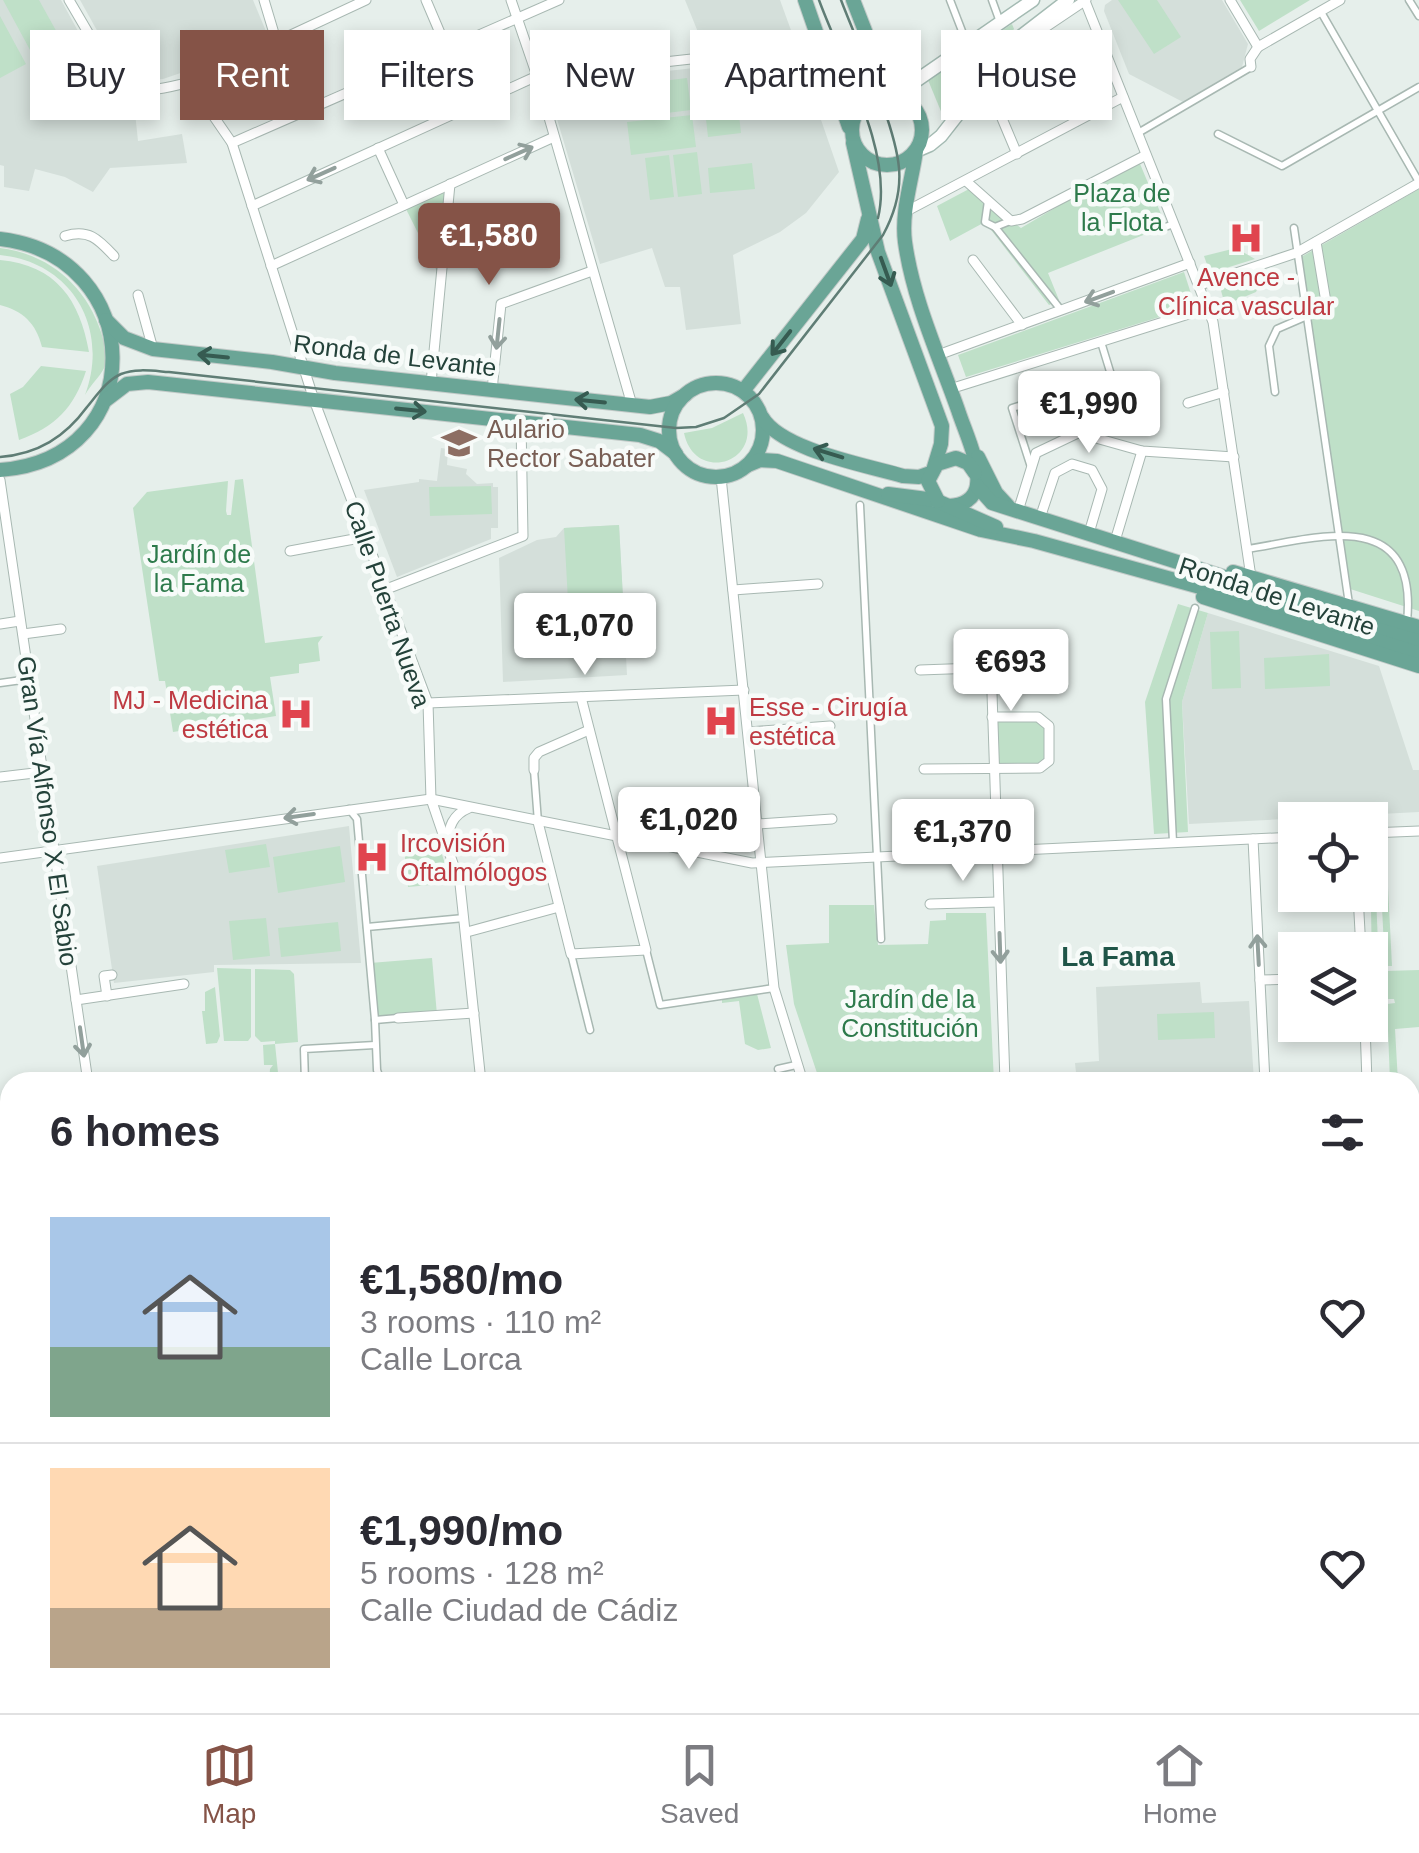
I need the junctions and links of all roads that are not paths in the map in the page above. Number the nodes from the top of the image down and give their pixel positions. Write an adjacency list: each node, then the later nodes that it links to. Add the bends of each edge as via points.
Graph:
1 (68, 0): 38 (street, via 116,82 130,90)
2 (264, 0): 22 (street)
3 (366, 0): 17 (street)
4 (426, 0): 24 (street)
5 (512, 0): 19 (street)
6 (558, 0): 19 (street)
7 (805, 0): 26 (main road)
8 (853, 0): 27 (main road)
9 (950, 0): 28 (street)
10 (992, 0): 21 (street)
11 (1033, 0): 21 (main road)
12 (1068, 0): 30 (main road)
13 (1085, 0): 31 (street); 32 (street)
14 (1230, 0): 33 (street)
15 (1340, 0): 18 (street)
16 (1410, 0): 20 (street)
17 (352, 3): 23 (street)
18 (1321, 12): 33 (street); 41 (street)
19 (517, 16): 25 (street); 34 (street)
20 (1419, 16)
21 (1000, 22): 29 (main road)
22 (273, 30)
23 (297, 30)
24 (438, 30)
25 (486, 30)
26 (816, 30)
27 (865, 30)
28 (962, 30)
29 (988, 30)
30 (1025, 30)
31 (1040, 30)
32 (1096, 30)
33 (1258, 47): 35 (street)
34 (530, 55)
35 (1252, 67): 51 (street)
36 (1112, 70): 40 (street)
37 (530, 79): 56 (street)
38 (180, 84)
39 (1419, 87): 41 (street)
40 (1123, 96): 50 (street); 51 (street)
41 (1377, 112): 52 (street, via 1282,166); 63 (street)
42 (217, 120): 55 (street, Calle Puerta Nueva)
43 (283, 120): 55 (street)
44 (549, 120): 53 (street)
45 (846, 120): 54 (main road)
46 (854, 120): 54 (main road)
47 (920, 120): 57 (main road)
48 (952, 120): 57 (main road)
49 (1003, 120): 58 (street)
50 (1077, 122): 58 (street)
51 (1138, 133): 59 (street)
52 (1218, 134)
53 (554, 137): 64 (street, one-way to 53); 83 (street)
54 (852, 138): 57 (main road, via 862,156 881,165 898,164); 66 (main road)
55 (232, 142): 67 (street, Calle Puerta Nueva)
56 (378, 148): 67 (street, one-way to 67); 68 (street)
57 (916, 151): 69 (main road)
58 (1018, 154): 62 (street)
59 (1146, 154): 60 (street); 71 (street)
60 (1126, 165): 61 (street); 70 (street)
61 (1132, 178)
62 (966, 181): 65 (street); 69 (street)
63 (1419, 182): 77 (street)
64 (450, 184): 68 (street); 96 (street)
65 (988, 201): 70 (street); 72 (street, via 985,222)
66 (869, 205): 99 (main road, one-way to 99, via 863,240); 116 (main road, one-way to 116, via 878,252 942,428)
67 (252, 206): 82 (street, Calle Puerta Nueva)
68 (404, 206): 82 (street)
69 (906, 212): 94 (main road, via 908,256)
70 (1011, 221): 72 (street)
71 (1174, 224): 74 (street); 81 (street)
72 (995, 226): 88 (street)
73 (1294, 228): 78 (street)
74 (1156, 230)
75 (64, 236): 79 (street, via 90,234)
76 (3, 239): 90 (main road, via 66,265)
77 (1316, 242): 78 (street); 86 (street)
78 (1296, 254): 84 (street); 89 (street)
79 (114, 256)
80 (973, 260): 91 (street)
81 (1190, 263): 84 (street); 88 (street, one-way to 88)
82 (271, 266): 95 (street, Calle Puerta Nueva)
83 (592, 272): 98 (street, one-way to 98, via 501,304); 106 (street)
84 (1200, 284): 87 (street)
85 (138, 295): 93 (street)
86 (1326, 302)
87 (1208, 308): 92 (street); 100 (street)
88 (1062, 310): 91 (street)
89 (1307, 316): 101 (street, via 1277,330 1269,346); 126 (street)
90 (106, 320): 93 (main road, Ronda de Levante, via 124,338); 103 (main road, via 114,362)
91 (1022, 325): 94 (street)
92 (1102, 342): 97 (street); 114 (street, via 1112,378 1012,408)
93 (153, 349): 95 (main road, Ronda de Levante, one-way to 93)
94 (938, 355): 97 (main road)
95 (303, 368): 96 (main road, Ronda de Levante); 104 (street, Calle Puerta Nueva)
96 (431, 384): 98 (main road, Ronda de Levante)
97 (950, 389): 109 (main road)
98 (492, 390): 106 (main road, Ronda de Levante, one-way to 98)
99 (743, 391): 102 (main road, via 712,383); 107 (main road)
100 (1224, 392): 105 (street); 112 (street)
101 (1275, 392)
102 (684, 395): 106 (main road, Ronda de Levante, via 658,406); 111 (main road, via 670,420)
103 (106, 400): 104 (main road, Ronda de Levante, via 142,381); 115 (main road, via 61,451)
104 (314, 400): 108 (main road, Ronda de Levante, one-way to 108); 127 (street, Calle Puerta Nueva)
105 (1188, 404)
106 (632, 405)
107 (762, 416): 113 (main road, via 762,442); 116 (main road, one-way to 107, via 903,476 798,444)
108 (521, 422): 111 (main road, Ronda de Levante, via 647,436); 137 (street, via 524,536)
109 (963, 424): 119 (main road); 123 (main road, via 996,494)
110 (1142, 450): 112 (street); 114 (street, via 1078,433 1036,454); 129 (street)
111 (676, 454): 117 (main road, via 697,473)
112 (1234, 457): 130 (street)
113 (748, 465): 117 (main road); 120 (main road, Ronda de Levante, via 772,460)
114 (1031, 469): 123 (street)
115 (0, 470)
116 (932, 470): 119 (main road, via 956,458 968,463); 121 (main road, via 930,490)
117 (721, 477): 138 (street)
118 (0, 480): 141 (street, Gran Vía Alfonso X El Sabio)
119 (976, 480): 121 (main road, via 965,502); 123 (main road, Ronda de Levante, via 987,500)
120 (844, 482): 121 (main road); 128 (main road, Ronda de Levante, via 980,530)
121 (944, 503): 128 (main road)
122 (860, 505): 179 (street)
123 (1018, 511): 124 (main road, Ronda de Levante)
124 (1040, 518): 125 (main road, Ronda de Levante); 125 (street, via 1055,473 1072,464 1092,470 1102,489)
125 (1089, 533): 129 (main road, Ronda de Levante)
126 (1339, 535): 130 (street); 132 (street, via 1385,539); 139 (street)
127 (365, 537): 131 (street); 137 (street, Calle Puerta Nueva)
128 (1034, 541): 133 (main road, Ronda de Levante)
129 (1122, 543): 135 (main road, Ronda de Levante); 146 (main road, Ronda de Levante)
130 (1247, 549): 135 (street)
131 (290, 551)
132 (1405, 554)
133 (1122, 568): 147 (main road, Ronda de Levante); 148 (main road, Ronda de Levante)
134 (1414, 574): 143 (street)
135 (1251, 577): 139 (main road, Ronda de Levante)
136 (818, 584): 138 (street)
137 (384, 590): 154 (street, Calle Puerta Nueva)
138 (734, 590): 152 (street)
139 (1349, 606): 143 (main road, Ronda de Levante)
140 (1195, 608): 175 (street, via 1166,699)
141 (20, 621): 142 (street); 145 (street, Gran Vía Alfonso X El Sabio)
142 (0, 624)
143 (1413, 625)
144 (61, 629): 145 (street)
145 (22, 634): 150 (street, Gran Vía Alfonso X El Sabio)
146 (1419, 639)
147 (1419, 652)
148 (1419, 666)
149 (920, 670): 155 (street, via 976,668 992,694)
150 (29, 679): 151 (street); 162 (street, Gran Vía Alfonso X El Sabio)
151 (0, 683)
152 (744, 690): 153 (street); 158 (street)
153 (580, 698): 154 (street); 157 (street)
154 (428, 703): 164 (street, Calle Puerta Nueva)
155 (992, 717): 159 (street); 159 (street, via 1038,717 1049,726 1050,761 1040,768)
156 (830, 726): 158 (street)
157 (589, 730): 161 (street, via 539,752); 172 (street)
158 (748, 732): 169 (street)
159 (994, 768): 160 (street); 177 (street)
160 (924, 769)
161 (534, 770): 168 (street)
162 (43, 772): 163 (street); 178 (street, Gran Vía Alfonso X El Sabio)
163 (0, 777)
164 (431, 799): 165 (street); 166 (street); 176 (street, Calle Puerta Nueva)
165 (471, 807): 168 (street); 176 (street, via 452,822)
166 (348, 809): 178 (street, one-way to 178); 186 (street, via 357,818)
167 (832, 819): 169 (street)
168 (538, 822): 172 (street); 184 (street)
169 (758, 824): 181 (street)
170 (1419, 831): 171 (street)
171 (1388, 832)
172 (618, 838): 181 (street); 189 (street)
173 (1278, 838): 174 (street)
174 (1253, 839): 175 (street); 193 (street, one-way to 174)
175 (1173, 842): 177 (street)
176 (447, 846): 185 (street, Calle Puerta Nueva)
177 (996, 846): 179 (street); 182 (street)
178 (54, 851): 180 (street); 197 (street, Gran Vía Alfonso X El Sabio)
179 (878, 857): 181 (street); 188 (street)
180 (0, 858)
181 (763, 862): 195 (street)
182 (998, 902): 183 (street); 211 (street, one-way to 211)
183 (930, 904)
184 (559, 906): 187 (street); 190 (street)
185 (466, 918): 186 (street); 187 (street, Calle Puerta Nueva)
186 (367, 926): 200 (street)
187 (467, 932): 198 (street, Calle Puerta Nueva)
188 (881, 939)
189 (646, 950): 190 (street); 195 (street, via 660,1005)
190 (571, 954): 201 (street)
191 (112, 974): 196 (street, via 104,976)
192 (1278, 979): 193 (street)
193 (1260, 980): 212 (street)
194 (184, 984): 196 (street)
195 (774, 988): 204 (street)
196 (107, 996): 197 (street)
197 (76, 1000): 206 (street, Gran Vía Alfonso X El Sabio, one-way to 206)
198 (474, 1012): 199 (street); 209 (street, Calle Puerta Nueva)
199 (398, 1018): 200 (street)
200 (375, 1020): 203 (street)
201 (590, 1030)
202 (1365, 1042): 213 (street)
203 (375, 1046): 207 (street, via 304,1049); 208 (street)
204 (796, 1065): 205 (street); 210 (street)
205 (778, 1069)
206 (87, 1072)
207 (304, 1072)
208 (379, 1072)
209 (480, 1072)
210 (798, 1072)
211 (1006, 1072)
212 (1265, 1072)
213 (1366, 1072)

